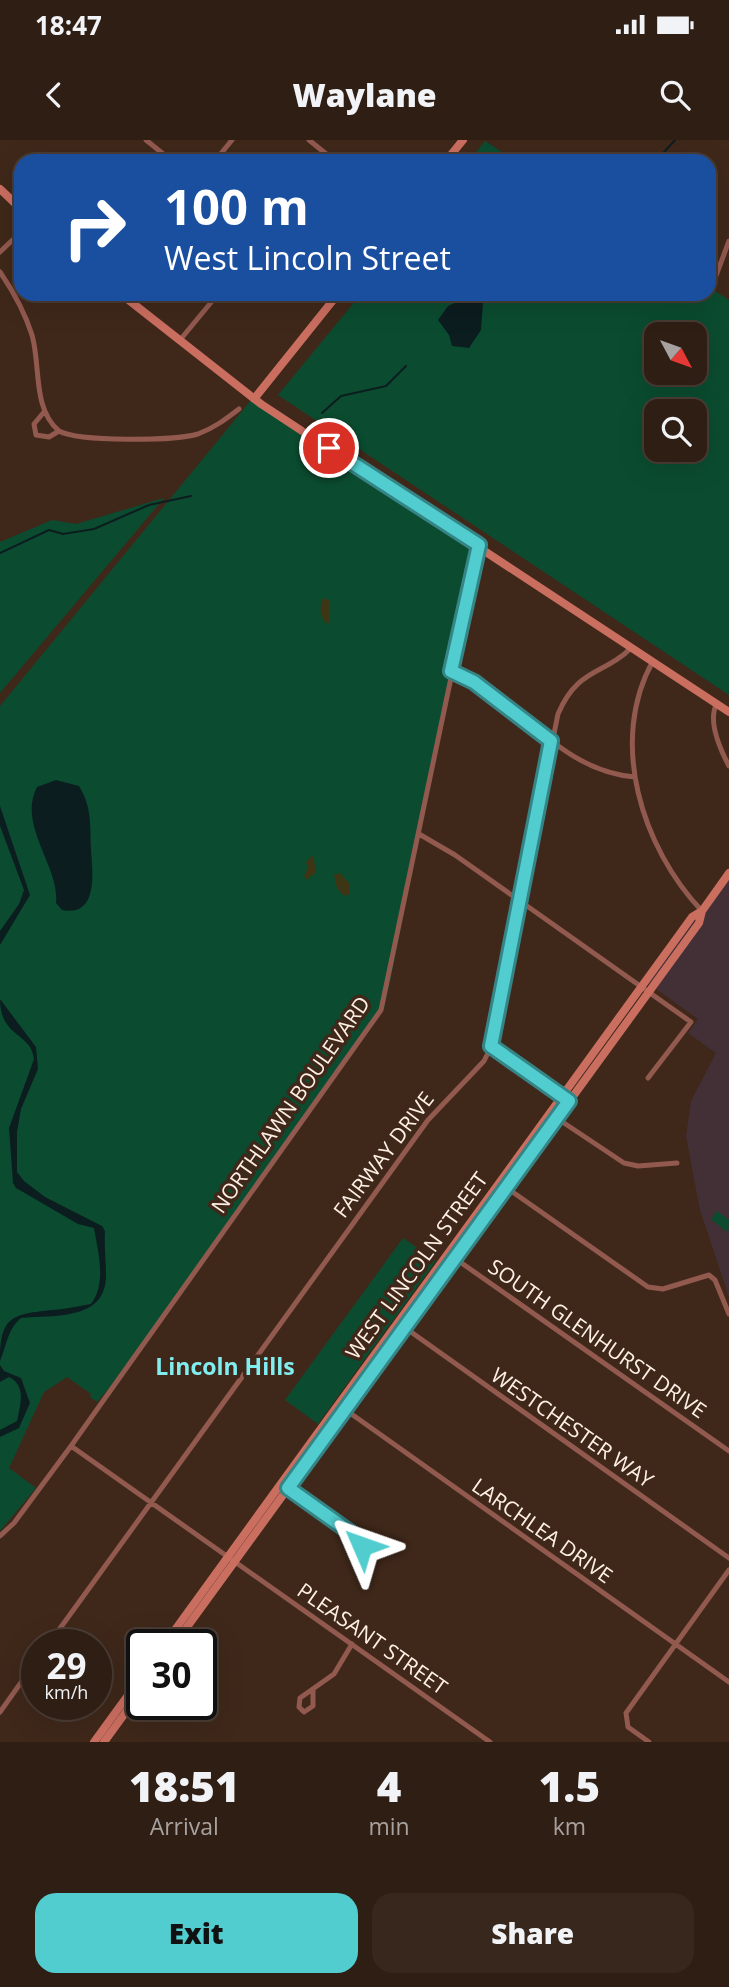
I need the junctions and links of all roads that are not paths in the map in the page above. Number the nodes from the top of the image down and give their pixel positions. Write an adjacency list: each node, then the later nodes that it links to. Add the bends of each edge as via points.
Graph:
1 (146, 140): 5 (street)
2 (232, 140): 6 (street)
3 (309, 140): 7 (street)
4 (463, 140): 8 (street)
5 (163, 154)
6 (221, 154)
7 (326, 154)
8 (452, 154)
9 (0, 189): 10 (street)
10 (14, 202)
11 (14, 239): 13 (street)
12 (729, 241): 15 (street)
13 (0, 252)
14 (0, 272): 16 (street)
15 (716, 276)
16 (14, 300)
17 (15, 301): 24 (street, via 32,335)
18 (130, 301): 21 (street)
19 (212, 301): 21 (street)
20 (329, 301): 22 (street)
21 (179, 341): 22 (street)
22 (254, 399): 26 (street)
23 (239, 409): 25 (street, via 211,429 180,437 92,438)
24 (44, 412): 25 (street); 25 (street, via 34,424 36,435)
25 (59, 432)
26 (479, 545): 27 (street); 29 (street, NORTHLAWN BOULEVARD)
27 (632, 647): 28 (street); 32 (street, FAIRWAY DRIVE, via 577,685 561,707)
28 (653, 661): 30 (street); 34 (street, via 642,684 636,715)
29 (451, 671): 32 (street, via 474,682); 35 (street, NORTHLAWN BOULEVARD)
30 (717, 703): 31 (street); 33 (street, via 713,718)
31 (729, 712)
32 (551, 741): 34 (street, via 587,765); 37 (street, FAIRWAY DRIVE)
33 (729, 766)
34 (635, 777): 38 (street, via 655,844)
35 (419, 834): 37 (street, via 446,848); 50 (street, NORTHLAWN BOULEVARD, via 381,1010)
36 (729, 873): 38 (street, WEST LINCOLN STREET)
37 (519, 902): 39 (street); 40 (street, FAIRWAY DRIVE)
38 (702, 911): 39 (street, WEST LINCOLN STREET, via 692,917)
39 (645, 989): 41 (street, via 691,1022); 42 (street, WEST LINCOLN STREET)
40 (491, 1046): 42 (street); 53 (street, FAIRWAY DRIVE, via 484,1061 428,1119)
41 (648, 1078)
42 (566, 1098): 43 (street, WEST LINCOLN STREET)
43 (554, 1116): 44 (street, via 624,1163); 45 (street, WEST LINCOLN STREET)
44 (677, 1163)
45 (503, 1185): 46 (street, WEST LINCOLN STREET); 47 (street, via 648,1287 663,1289 704,1275 715,1280)
46 (451, 1256): 48 (street, WEST LINCOLN STREET); 51 (street, SOUTH GLENHURST DRIVE)
47 (729, 1314)
48 (401, 1325): 49 (street, WEST LINCOLN STREET); 56 (street, WESTCHESTER WAY)
49 (342, 1407): 52 (street, WEST LINCOLN STREET); 63 (street, LARCHLEA DRIVE)
50 (71, 1446): 53 (street, PLEASANT STREET); 54 (street, NORTHLAWN BOULEVARD)
51 (729, 1451)
52 (285, 1486): 55 (street); 57 (street, WEST LINCOLN STREET)
53 (151, 1502): 57 (street, PLEASANT STREET); 59 (street, FAIRWAY DRIVE)
54 (0, 1536)
55 (361, 1540)
56 (729, 1558)
57 (231, 1559): 60 (street, WEST LINCOLN STREET); 61 (street, WEST LINCOLN STREET); 62 (street, PLEASANT STREET)
58 (729, 1570): 63 (street)
59 (60, 1629)
60 (176, 1629)
61 (185, 1629)
62 (352, 1644): 66 (street, via 337,1671); 72 (street, PLEASANT STREET)
63 (677, 1645): 65 (street, LARCHLEA DRIVE); 73 (street, via 625,1718 628,1727)
64 (21, 1682): 68 (street)
65 (729, 1682)
66 (313, 1690)
67 (126, 1698): 70 (street)
68 (0, 1712)
69 (126, 1712): 71 (street)
70 (94, 1742)
71 (104, 1742)
72 (490, 1742)
73 (649, 1742)

